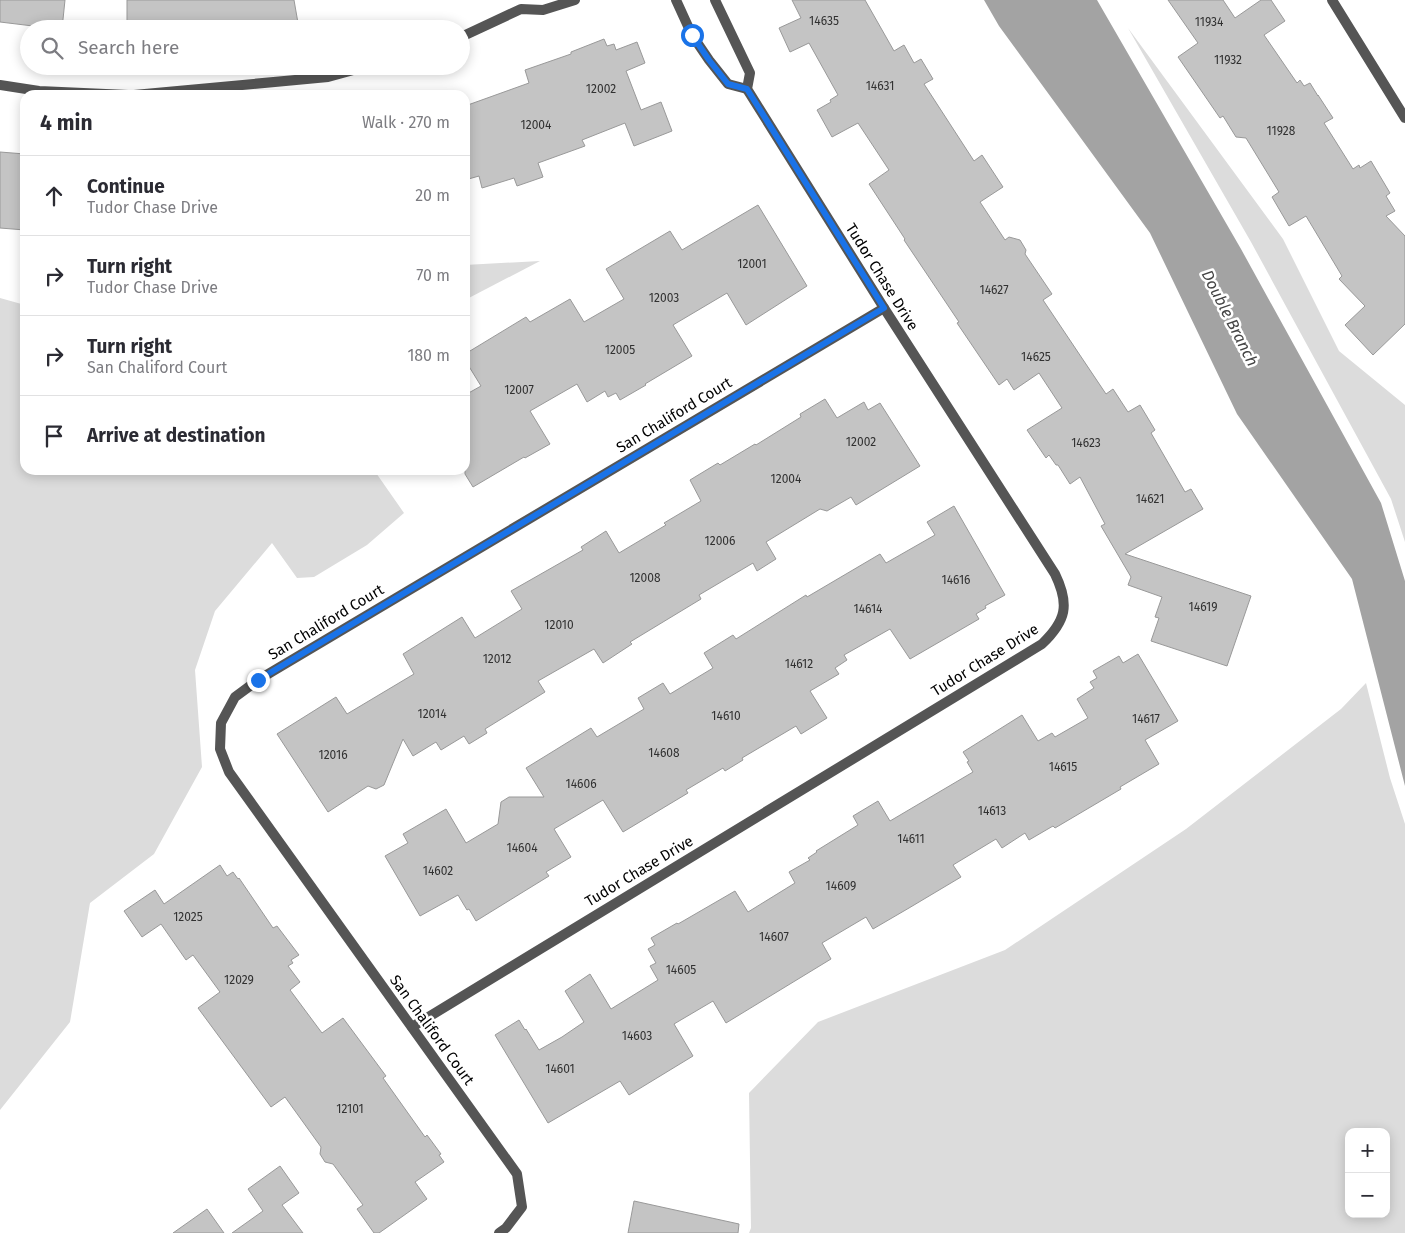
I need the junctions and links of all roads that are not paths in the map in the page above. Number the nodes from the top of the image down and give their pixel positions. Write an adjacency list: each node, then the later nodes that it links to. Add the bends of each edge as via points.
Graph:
1 (575, 0): 5 (street, via 543,10)
2 (676, 0): 9 (street, via 692,35 718,72 728,84)
3 (715, 0): 9 (street, via 750,72)
4 (1332, 0): 12 (street)
5 (524, 4): 6 (street)
6 (470, 32)
7 (335, 75): 11 (street)
8 (0, 85): 10 (street)
9 (747, 89): 13 (street, Tudor Chase Drive)
10 (32, 90)
11 (188, 90)
12 (1405, 118)
13 (884, 308): 14 (street, Tudor Chase Drive, via 1055,574 1062,588 1064,611 1055,632 1042,644); 14 (street, San Chaliford Court, via 258,680 235,697 221,723 220,749 229,772)
14 (412, 1027): 15 (street, San Chaliford Court, via 517,1174 522,1207)
15 (499, 1233)

